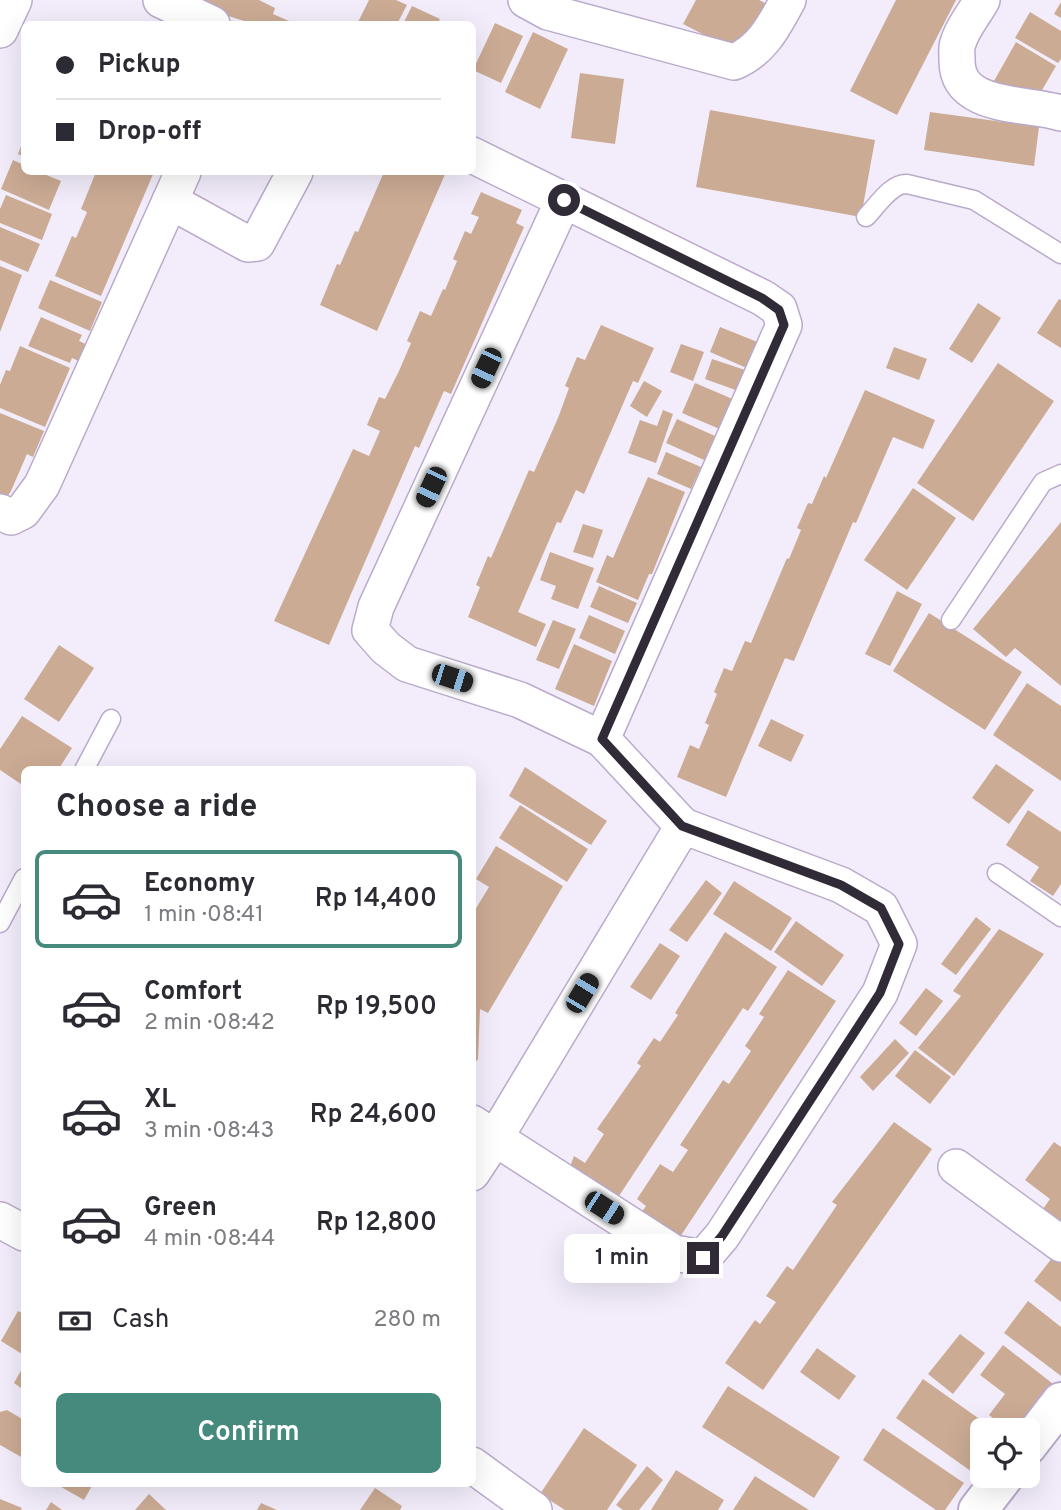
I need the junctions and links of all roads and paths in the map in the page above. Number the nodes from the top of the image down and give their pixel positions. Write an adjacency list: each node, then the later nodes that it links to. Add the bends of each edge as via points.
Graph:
1 (14, 0): 7 (street)
2 (162, 0): 6 (street)
3 (788, 0): 5 (street, via 770,34 749,56 734,62)
4 (982, 0): 8 (street, via 958,43 957,71 965,87 988,100)
5 (543, 4)
6 (206, 21)
7 (0, 30)
8 (1055, 100)
9 (476, 157): 12 (street)
10 (293, 175): 11 (street, via 257,243 248,244)
11 (177, 186): 16 (street, via 42,485 23,511 11,517)
12 (564, 200): 19 (street, via 762,298 779,310 784,325); 19 (street, via 376,607 370,631 407,664 520,700)
13 (866, 217): 14 (lane, via 893,187 907,184 974,200)
14 (1061, 254)
15 (1061, 474): 17 (lane, via 1043,482)
16 (0, 512)
17 (951, 620)
18 (111, 719): 20 (lane)
19 (602, 739): 21 (street)
20 (85, 766)
21 (682, 826): 26 (street); 26 (street, via 841,885 881,908 899,944 880,993 722,1236 703,1258 674,1253)
22 (997, 873): 24 (lane)
23 (21, 884): 25 (lane)
24 (1061, 917)
25 (0, 923)
26 (484, 1130): 27 (street)
27 (476, 1159)
28 (956, 1167): 31 (street)
29 (0, 1220): 30 (street)
30 (21, 1231)
31 (1061, 1244)
32 (1061, 1402): 33 (street)
33 (1040, 1429)
34 (476, 1468): 36 (street)
35 (995, 1488): 37 (street)
36 (534, 1510)
37 (978, 1510)

